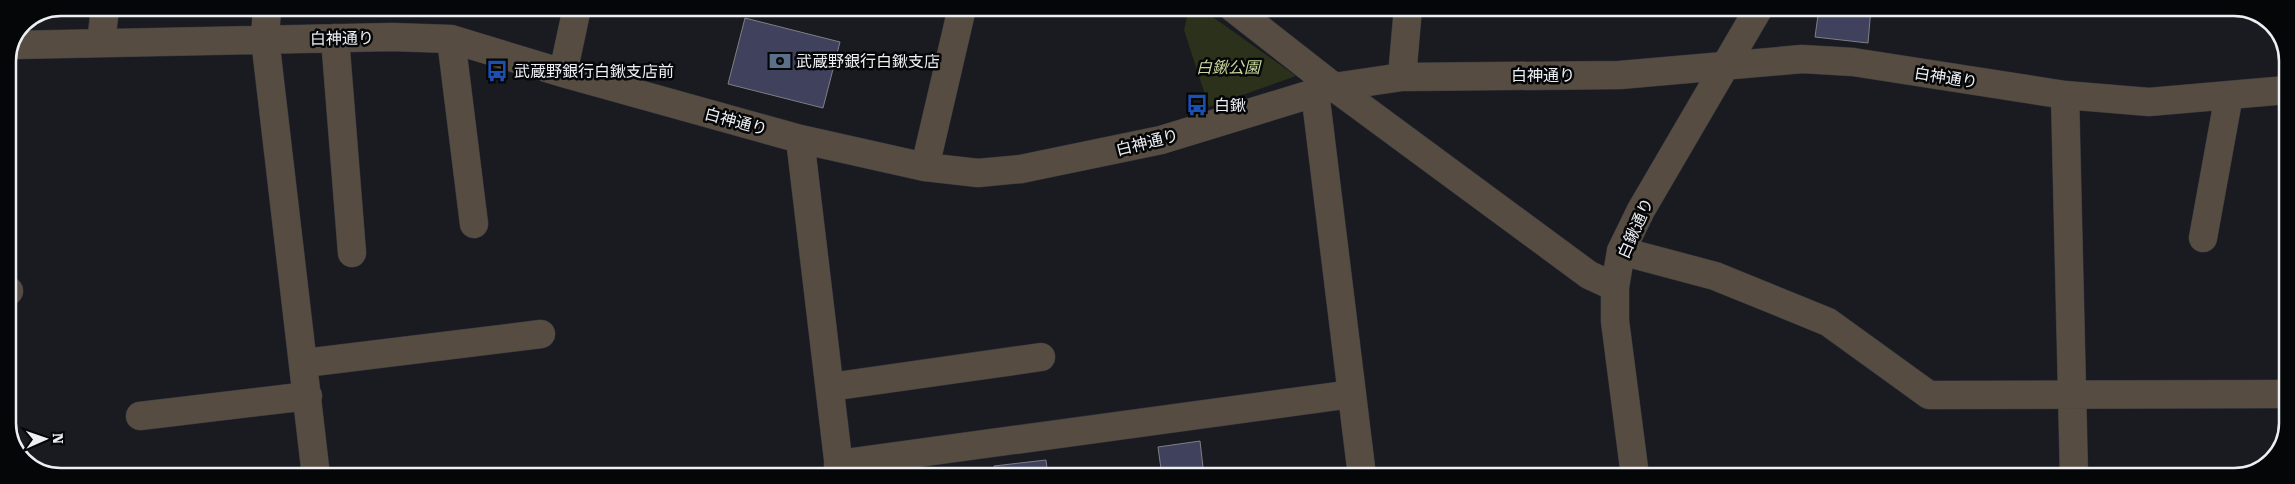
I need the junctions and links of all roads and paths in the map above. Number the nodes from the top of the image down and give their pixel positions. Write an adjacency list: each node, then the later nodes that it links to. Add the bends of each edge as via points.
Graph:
1 (104, 16): 11 (street)
2 (266, 16): 9 (street)
3 (575, 16): 14 (street)
4 (960, 16): 21 (street)
5 (1243, 16): 16 (street)
6 (1407, 16): 15 (street)
7 (1754, 16): 13 (street, 白鍬通り)
8 (335, 38): 9 (street, 白神通り); 10 (street, 白神通り); 25 (street)
9 (264, 39): 11 (street, 白神通り); 29 (street)
10 (450, 39): 14 (street, 白神通り); 22 (street)
11 (101, 43): 12 (street, 白神通り)
12 (20, 45)
13 (1723, 67): 15 (street, 白神通り, via 1620,75); 18 (street, 白神通り, via 1802,59 1853,62); 24 (street, 白鍬通り, via 1640,210)
14 (563, 73): 20 (street, 白神通り)
15 (1402, 77): 16 (street, 白神通り)
16 (1325, 89): 21 (street, 白神通り, via 1161,140 1084,156 978,173); 26 (street, via 1589,275); 31 (street)
17 (2279, 91): 19 (street, 白神通り)
18 (2065, 95): 19 (street, 白神通り, via 2149,102); 34 (street)
19 (2229, 95): 23 (street)
20 (800, 139): 21 (street, 白神通り); 30 (street)
21 (925, 167)
22 (474, 224)
23 (2203, 238)
24 (1621, 251): 26 (street, 白鍬通り); 34 (street, via 1715,276 1828,322 1929,395)
25 (352, 253)
26 (1615, 288): 40 (street, 白鍬通り, via 1615,321)
27 (541, 334): 29 (street)
28 (1042, 357): 30 (street)
29 (305, 364): 33 (street)
30 (830, 387): 37 (street)
31 (1352, 394): 38 (street); 39 (street)
32 (2279, 394): 34 (street)
33 (308, 396): 35 (street); 36 (street)
34 (2074, 396): 41 (street)
35 (140, 416)
36 (315, 468)
37 (839, 468)
38 (852, 468)
39 (1361, 468)
40 (1634, 468)
41 (2074, 468)

